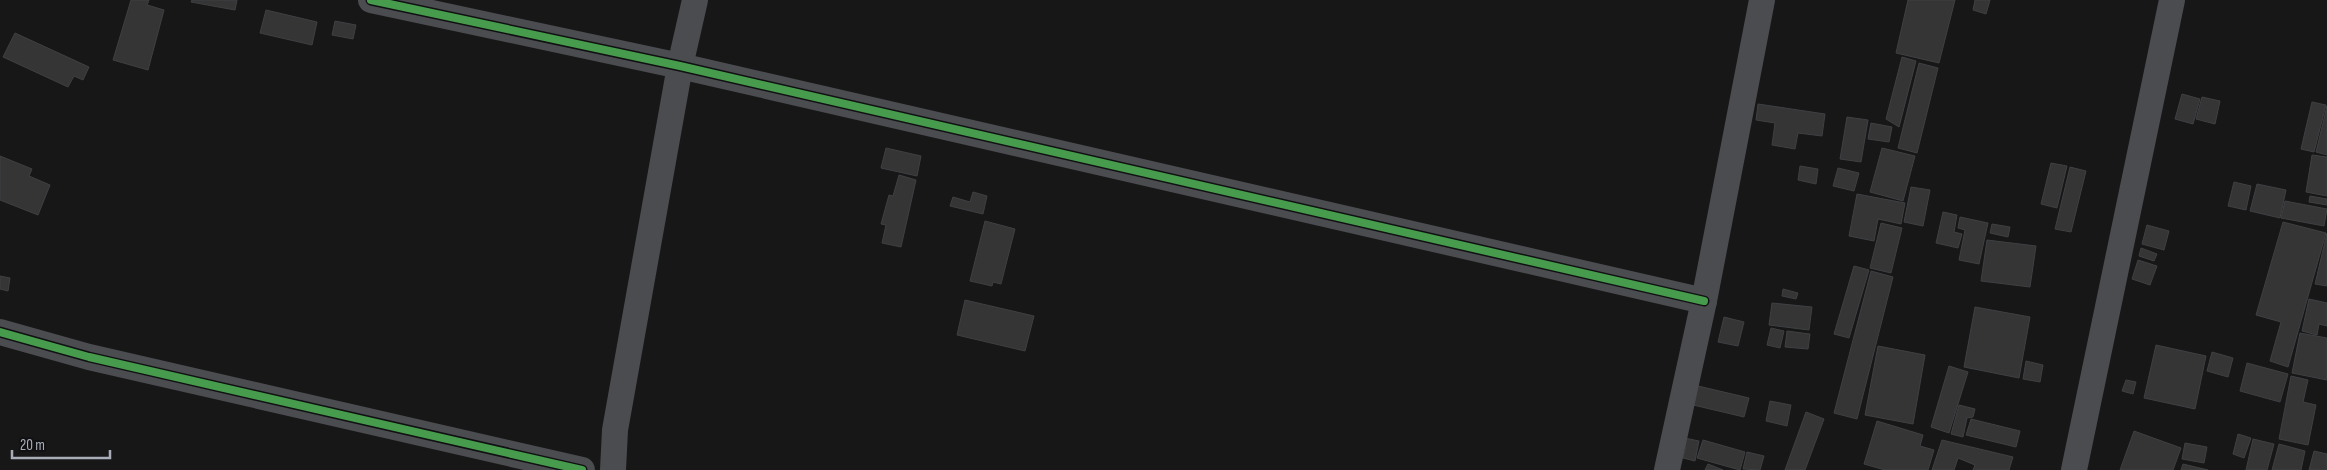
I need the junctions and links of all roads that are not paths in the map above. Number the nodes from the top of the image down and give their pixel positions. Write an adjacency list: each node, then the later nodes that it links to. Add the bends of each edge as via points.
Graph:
1 (371, 0): 5 (street)
2 (696, 0): 5 (street)
3 (1762, 0): 6 (street)
4 (2172, 0): 11 (street)
5 (680, 66): 6 (street); 9 (street, via 616,430)
6 (1704, 301): 10 (street)
7 (0, 332): 8 (street, via 89,357)
8 (582, 470)
9 (613, 470)
10 (1667, 470)
11 (2074, 470)

